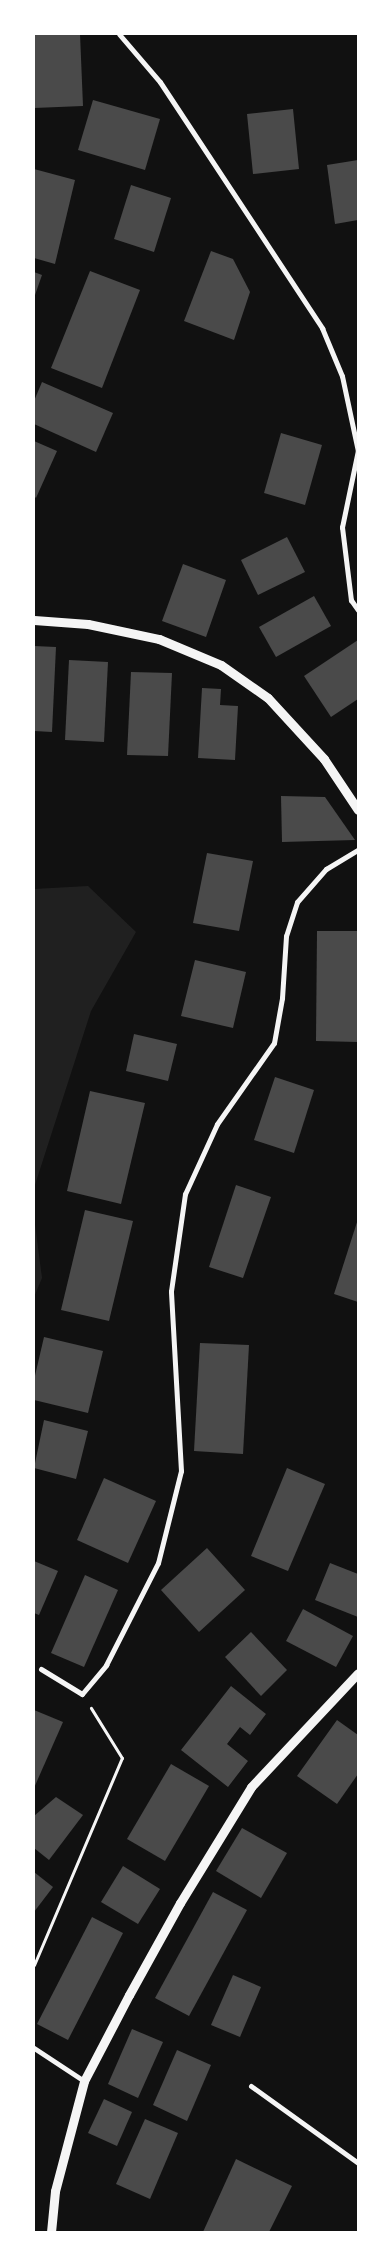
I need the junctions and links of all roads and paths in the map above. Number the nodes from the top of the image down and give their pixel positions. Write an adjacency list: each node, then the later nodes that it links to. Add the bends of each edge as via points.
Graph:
1 (118, 34): 2 (street, via 160,82 322,328 342,376)
2 (358, 450): 3 (street, via 342,528 351,600)
3 (358, 610)
4 (34, 620): 5 (street, via 88,624 158,639 221,665 268,698 324,759)
5 (358, 810)
6 (358, 850): 9 (street, via 326,869 297,902 286,936 282,998 274,1042 216,1124 185,1194 171,1290 181,1471 158,1563 106,1665)
7 (41, 1669): 9 (street)
8 (358, 1673): 12 (street, via 251,1787 180,1903)
9 (82, 1694): 10 (path, via 122,1758)
10 (34, 1965)
11 (34, 2048): 12 (street)
12 (84, 2081): 15 (street, via 55,2191)
13 (250, 2086): 14 (street)
14 (358, 2163)
15 (51, 2232)

